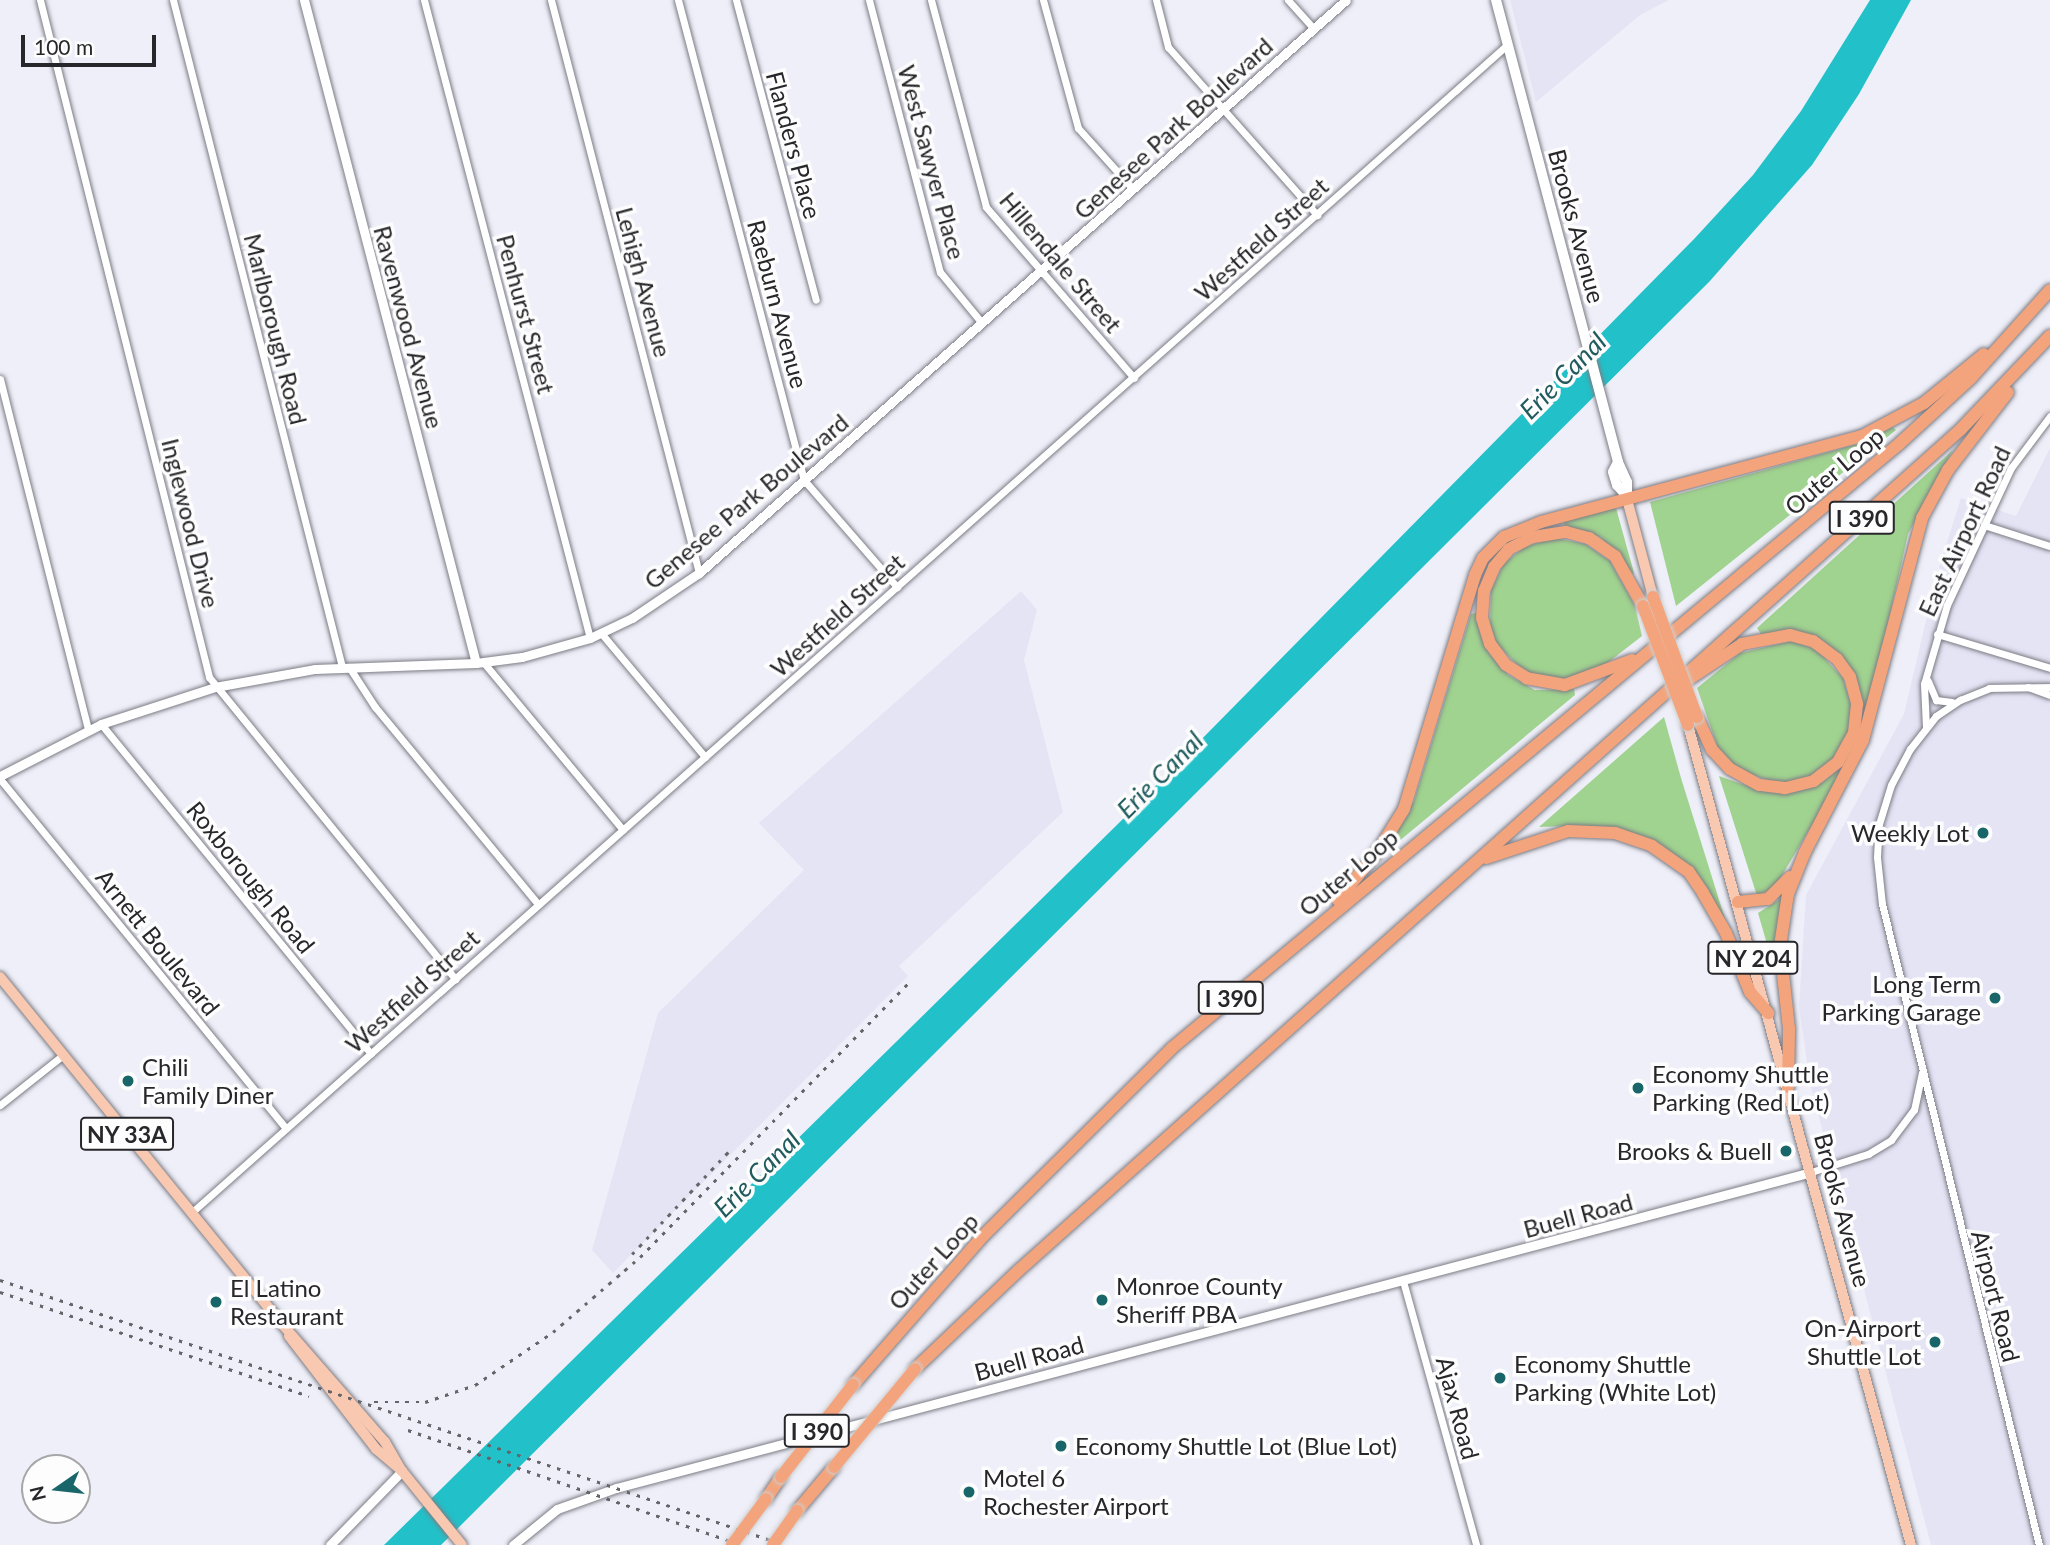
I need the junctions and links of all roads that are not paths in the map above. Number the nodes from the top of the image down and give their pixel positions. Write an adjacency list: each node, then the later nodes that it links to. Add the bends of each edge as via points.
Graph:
1 (40, 0): 44 (street, Inglewood Drive)
2 (173, 0): 40 (street, Marlborough Road)
3 (304, 0): 39 (street, Ravenwood Avenue)
4 (424, 0): 37 (street, Penhurst Street)
5 (551, 0): 32 (street, Lehigh Avenue)
6 (678, 0): 28 (street, Raeburn Avenue)
7 (736, 0): 22 (street, Flanders Place)
8 (869, 0): 23 (street, West Sawyer Place, via 940,272)
9 (931, 0): 20 (street, Hillendale Street, via 986,207)
10 (1043, 0): 18 (street, via 1077,128)
11 (1156, 0): 17 (street, via 1168,47)
12 (1288, 0): 15 (street)
13 (1346, 0): 15 (street, Genesee Park Boulevard)
14 (1496, 0): 16 (main road, Brooks Avenue)
15 (1313, 28): 17 (street, Genesee Park Boulevard)
16 (1507, 45): 19 (street, Westfield Street); 29 (main road, Brooks Avenue, via 1627,482)
17 (1222, 111): 18 (street, Genesee Park Boulevard); 19 (street)
18 (1133, 189): 20 (street, Genesee Park Boulevard)
19 (1317, 215): 25 (street, Westfield Street)
20 (1042, 271): 23 (street, Genesee Park Boulevard); 25 (street, Hillendale Street)
21 (2049, 291): 29 (highway, via 1950,384 1890,424 1839,443); 38 (highway, Outer Loop / I 390, via 1924,423)
22 (816, 300)
23 (982, 323): 28 (street, Genesee Park Boulevard)
24 (2050, 337): 46 (highway, I 390, via 1961,429); 56 (highway, via 1959,454 1930,501 1910,553 1863,740)
25 (1134, 378): 33 (street, Westfield Street)
26 (0, 379): 52 (street)
27 (2050, 416): 30 (street, East Airport Road, via 2015,461)
28 (804, 480): 32 (street, Genesee Park Boulevard); 33 (street, Raeburn Avenue)
29 (1627, 498): 34 (main road, Brooks Avenue); 60 (highway, via 1527,526 1504,537 1483,558 1404,809 1364,869)
30 (1984, 525): 31 (street); 36 (street, East Airport Road)
31 (2050, 546)
32 (699, 573): 35 (street, Genesee Park Boulevard, via 654,606)
33 (897, 587): 53 (street, Westfield Street)
34 (1648, 602): 38 (highway, via 1610,552 1584,536 1560,532 1528,539 1501,557 1482,604 1485,631 1498,656 1516,673 1541,683 1579,683); 49 (highway, bridge)
35 (601, 633): 37 (street, Genesee Park Boulevard); 53 (street)
36 (1937, 634): 41 (street); 42 (street, East Airport Road)
37 (590, 638): 39 (street, Genesee Park Boulevard)
38 (1648, 652): 60 (highway, Outer Loop / I 390)
39 (480, 663): 40 (street, Genesee Park Boulevard); 55 (street, Ravenwood Avenue)
40 (345, 667): 44 (street, Genesee Park Boulevard); 59 (street, Marlborough Road)
41 (2050, 668)
42 (1928, 670): 48 (street, via 1928,688 1936,700); 51 (street, East Airport Road, via 1924,684)
43 (2010, 685): 45 (street); 47 (street); 48 (street, Airport Road, via 1979,691)
44 (215, 687): 50 (street, Genesee Park Boulevard); 62 (street, Inglewood Drive)
45 (2050, 687)
46 (1667, 691): 49 (highway, via 1698,677 1742,644 1790,635 1813,641 1833,655 1850,677 1857,704 1854,733 1843,757 1819,778 1785,788 1754,783 1730,769); 57 (highway, I 390)
47 (2050, 695)
48 (1956, 702): 51 (street, Airport Road)
49 (1693, 721): 58 (main road, Brooks Avenue / NY 204)
50 (100, 724): 52 (street, Genesee Park Boulevard); 64 (street, Roxborough Road)
51 (1926, 728): 66 (street, Airport Road, via 1891,785 1877,857 1882,904)
52 (88, 730): 54 (street, Genesee Park Boulevard)
53 (705, 757): 55 (street, Westfield Street)
54 (0, 778): 69 (street, Arnett Boulevard)
55 (623, 830): 59 (street, Westfield Street)
56 (1805, 852): 58 (highway, via 1777,893 1759,903); 67 (highway, via 1788,894 1781,937 1789,1029)
57 (1476, 862): 63 (highway, via 1524,842 1568,831 1615,833 1652,846 1689,872 1726,933 1750,992); 79 (highway, I 390, bridge, via 1018,1271 915,1369)
58 (1738, 902): 63 (main road, Brooks Avenue / NY 204)
59 (538, 904): 62 (street, Westfield Street)
60 (1317, 925): 78 (highway, Outer Loop / I 390, bridge, via 1172,1048 1051,1166 907,1319)
61 (0, 977): 65 (main road, NY 33A)
62 (455, 979): 64 (street, Westfield Street)
63 (1768, 1013): 67 (main road, Brooks Avenue / NY 204)
64 (371, 1054): 69 (street, Westfield Street)
65 (63, 1055): 68 (street); 71 (main road, NY 33A)
66 (1920, 1055): 70 (street, Airport Road, via 1918,1098 1899,1132 1868,1154); 83 (street, Airport Road)
67 (1788, 1087): 70 (main road, Brooks Avenue / NY 204)
68 (0, 1105)
69 (286, 1128): 71 (street, Westfield Street)
70 (1811, 1172): 72 (street, Buell Road); 74 (main road, Brooks Avenue / NY 204)
71 (191, 1213): 73 (main road, NY 33A, via 282,1324 312,1370 380,1453)
72 (1403, 1281): 77 (street, Buell Road, via 616,1488 557,1509); 80 (street, Ajax Road)
73 (402, 1471): 75 (street); 76 (main road, NY 33A)
74 (1903, 1512): 81 (main road); 82 (main road, Brooks Avenue / NY 204)
75 (330, 1545)
76 (462, 1545)
77 (513, 1545)
78 (732, 1545)
79 (773, 1545)
80 (1476, 1545)
81 (1906, 1545)
82 (1912, 1545)
83 (2039, 1545)

